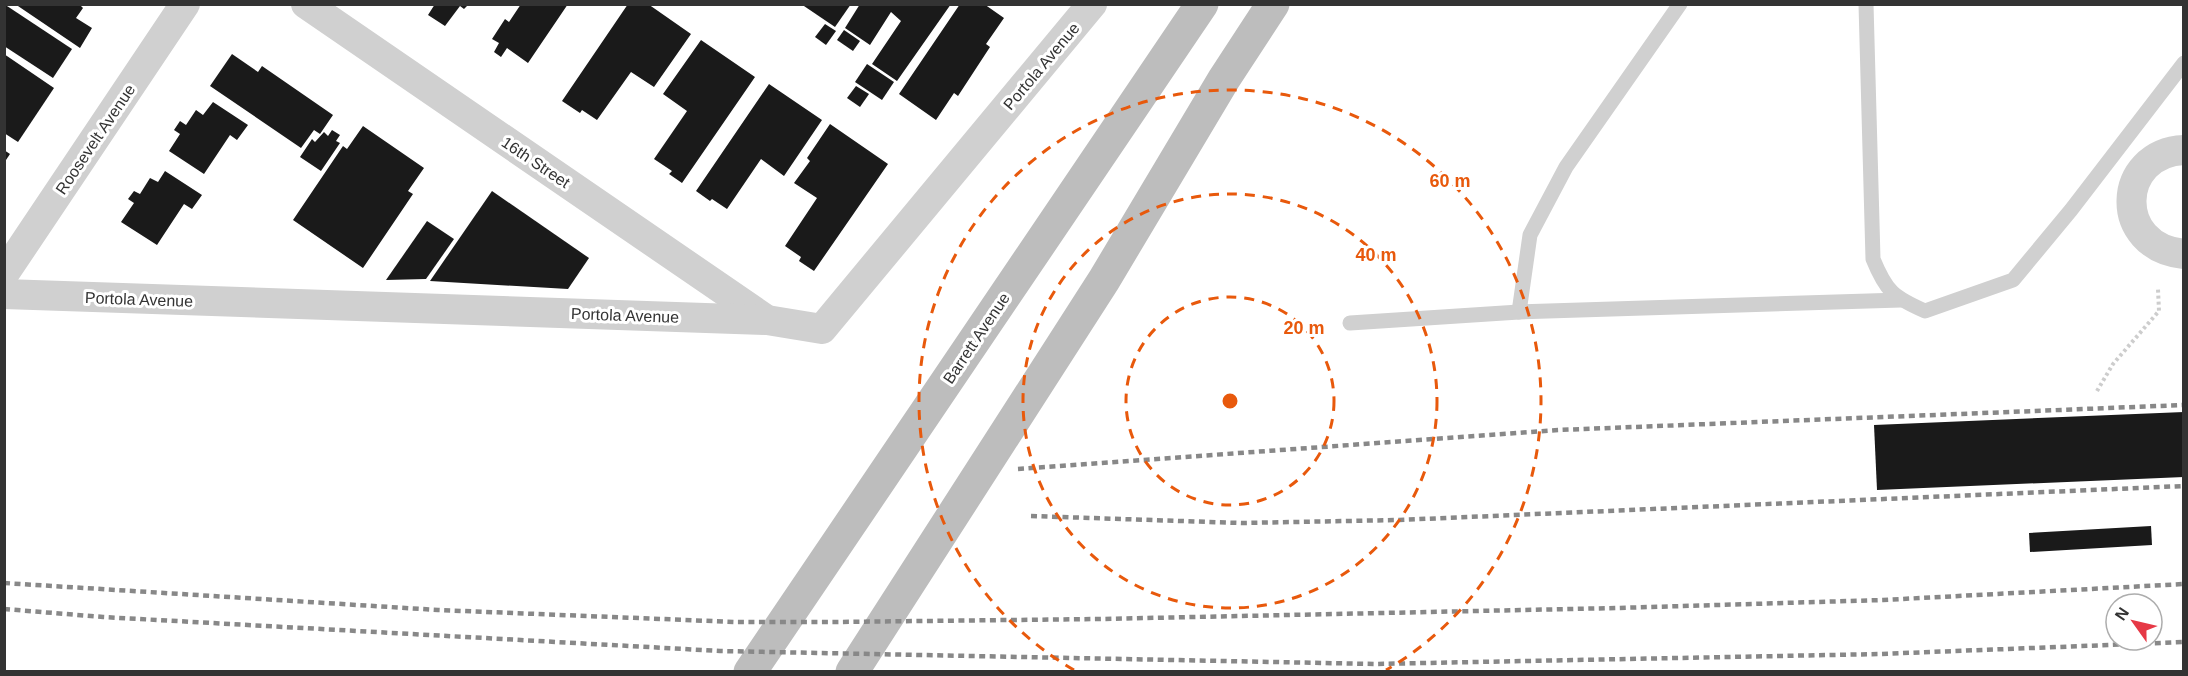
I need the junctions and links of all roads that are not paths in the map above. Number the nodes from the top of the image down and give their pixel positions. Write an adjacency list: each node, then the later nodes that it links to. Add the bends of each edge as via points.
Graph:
1 (185, 4): 11 (street, Roosevelt Avenue)
2 (306, 4): 15 (street, 16th Street)
3 (1092, 4): 15 (street, Portola Avenue, via 822,329)
4 (1202, 4): 17 (main road, Barrett Avenue)
5 (1273, 4): 18 (main road, via 1104,280)
6 (1680, 4): 14 (lane, via 1560,177 1530,235)
7 (1866, 4): 13 (lane, via 1873,259 1883,284)
8 (2184, 63): 13 (lane, via 2013,280 1925,311)
9 (2184, 150): 10 (street, via 2156,158 2142,169 2131,203 2134,221 2144,236 2157,248)
10 (2184, 254)
11 (4, 274)
12 (4, 294): 15 (street, Portola Avenue)
13 (1901, 300): 14 (lane)
14 (1519, 312): 16 (lane)
15 (767, 320)
16 (1350, 323)
17 (750, 672)
18 (852, 672)

